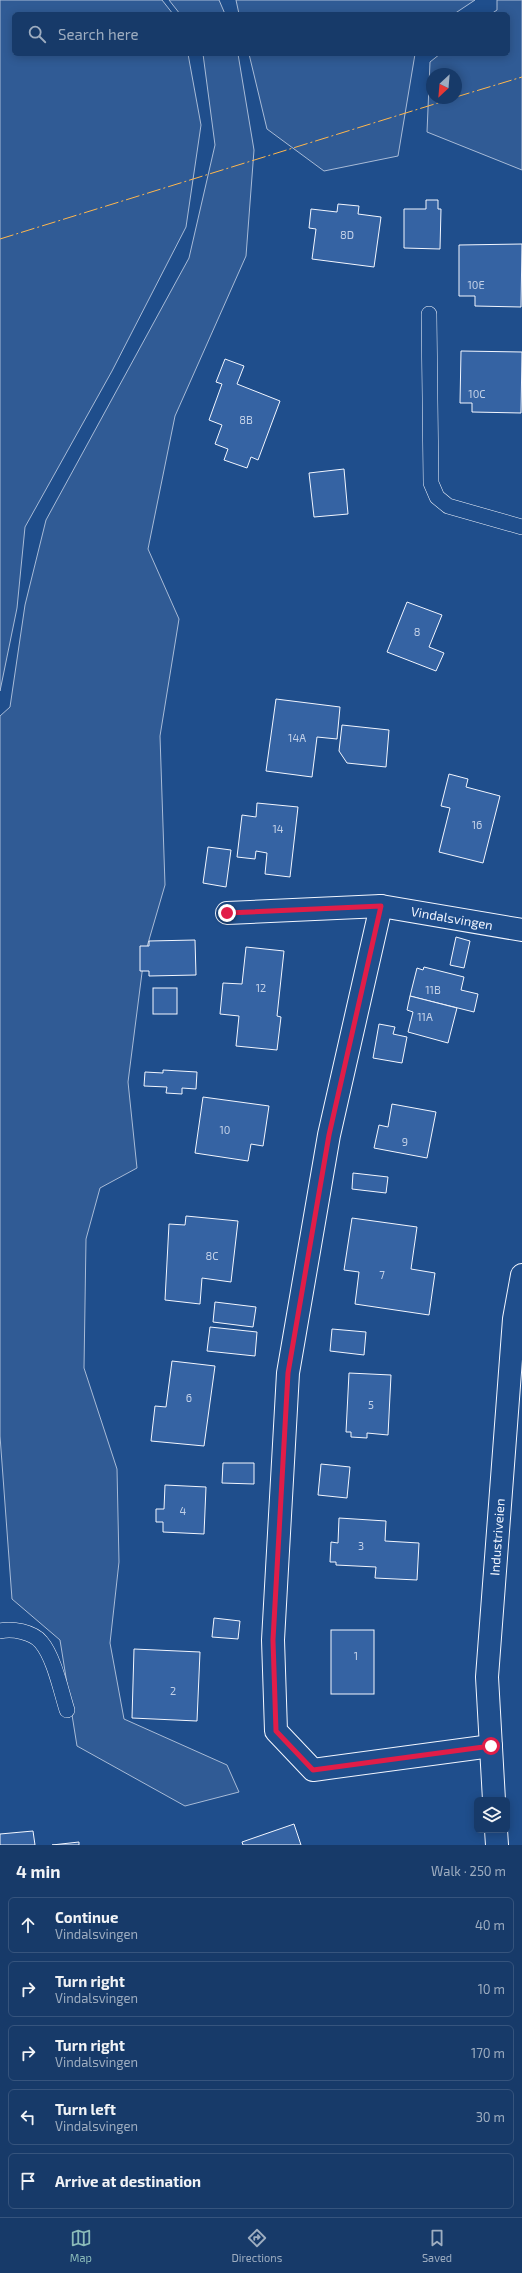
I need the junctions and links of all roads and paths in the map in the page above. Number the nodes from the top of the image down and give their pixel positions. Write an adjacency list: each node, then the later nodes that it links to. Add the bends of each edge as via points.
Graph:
1 (429, 314): 2 (lane, via 431,483 437,496 454,509)
2 (522, 527)
3 (381, 906): 4 (street, Vindalsvingen); 5 (street, Vindalsvingen); 9 (street, via 329,1135 288,1373 273,1640 276,1731 313,1770)
4 (227, 913)
5 (522, 930)
6 (522, 1275): 9 (street, Industriveien, via 514,1319 487,1677)
7 (0, 1631): 8 (lane, via 27,1633 41,1642 51,1661)
8 (67, 1710)
9 (491, 1746): 10 (street, Industriveien)
10 (494, 1797)
11 (496, 1833): 12 (street)
12 (497, 1845)

